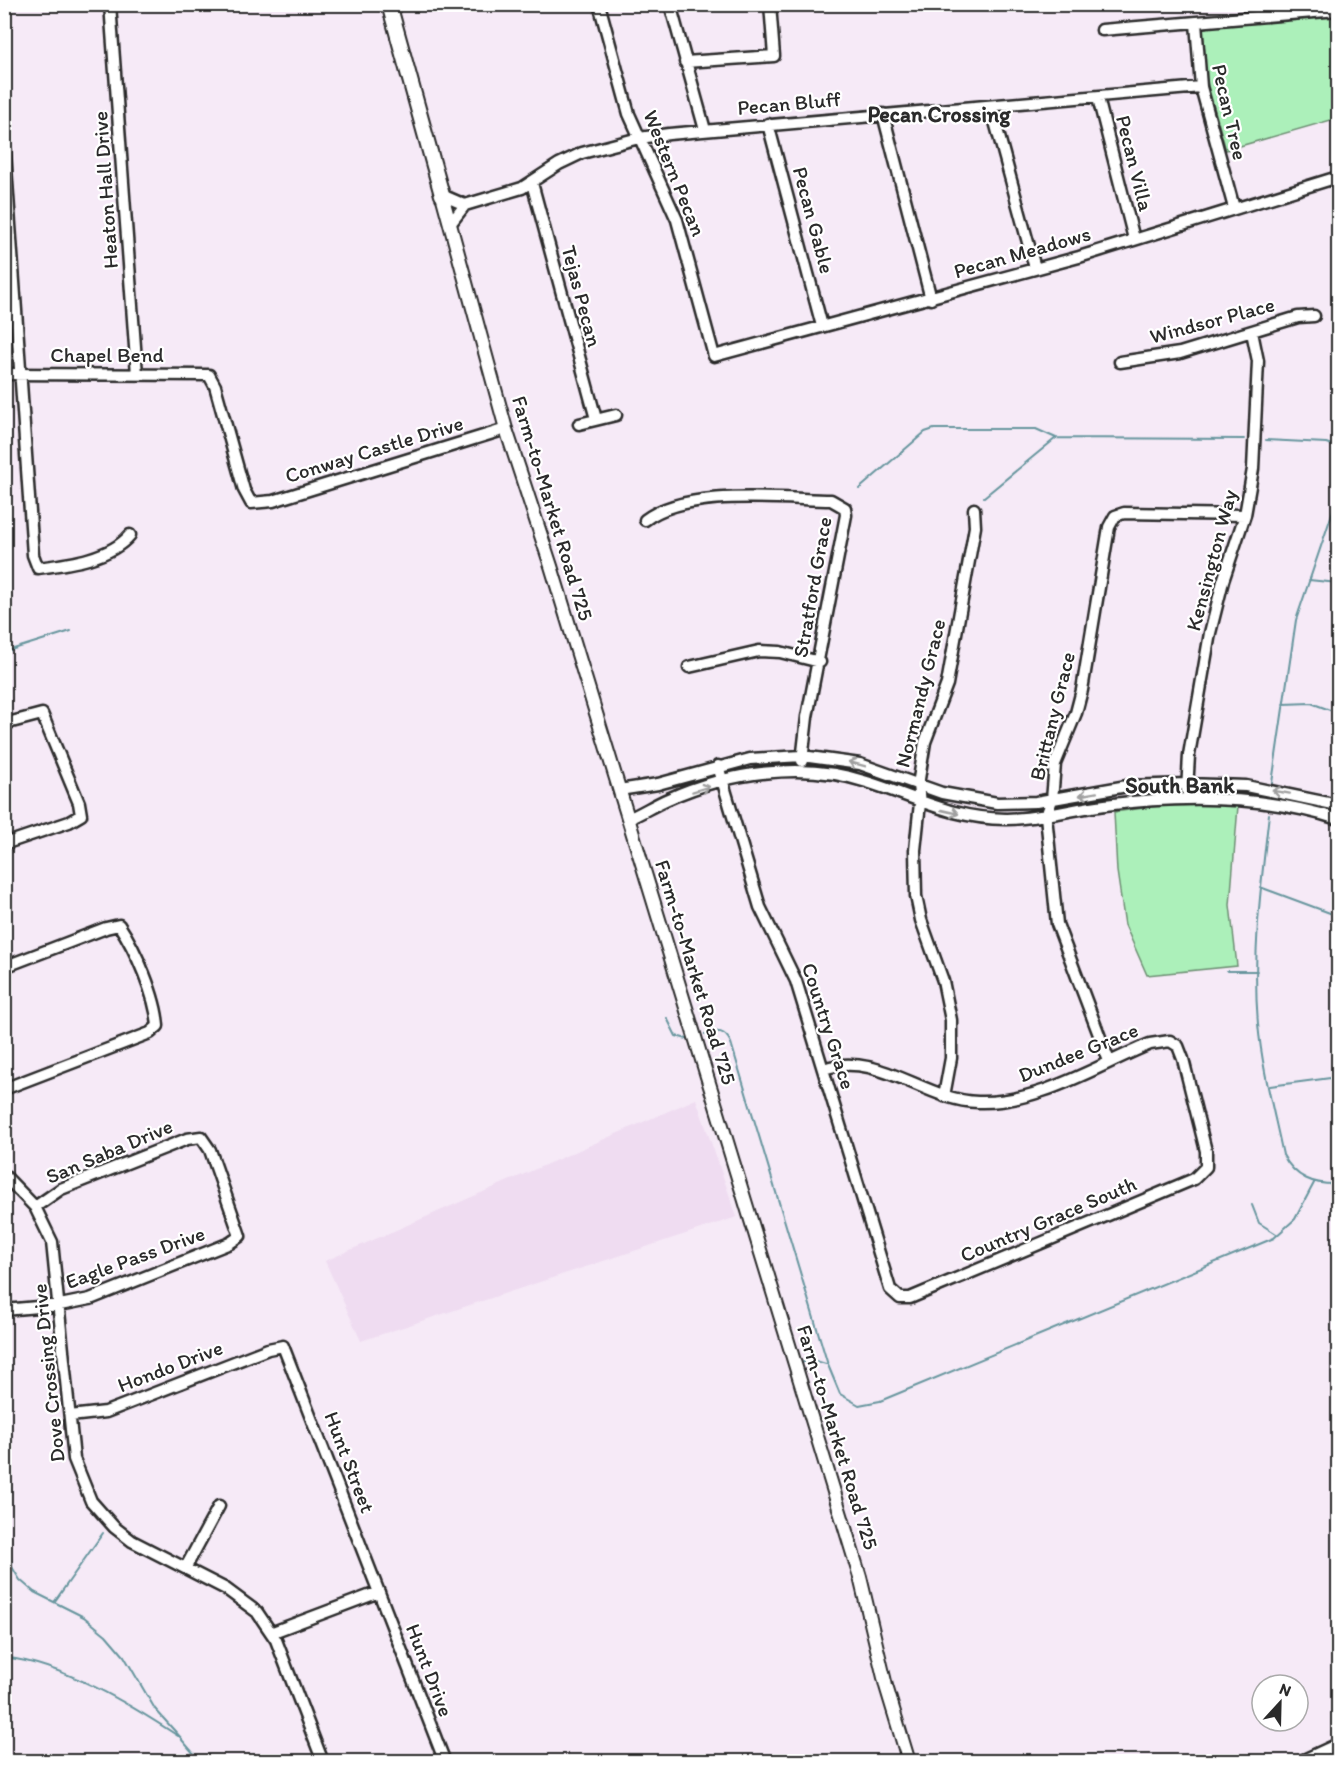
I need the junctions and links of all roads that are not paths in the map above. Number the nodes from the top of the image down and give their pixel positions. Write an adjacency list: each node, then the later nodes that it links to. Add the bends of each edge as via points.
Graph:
1 (110, 4): 33 (street, Heaton Hall Drive)
2 (389, 4): 20 (main road)
3 (599, 4): 17 (street, Western Pecan, via 622,92)
4 (670, 4): 9 (street)
5 (770, 4): 9 (street, via 774,56)
6 (1338, 10): 7 (street)
7 (1196, 23): 8 (street); 10 (street, Pecan Tree)
8 (1102, 30)
9 (685, 62): 15 (street)
10 (1201, 87): 11 (street, Pecan Bluff); 22 (street, Pecan Tree)
11 (1098, 98): 12 (street, Pecan Bluff); 24 (street, Pecan Villa)
12 (992, 107): 13 (street, Pecan Bluff); 25 (street)
13 (883, 114): 14 (street, Pecan Bluff); 26 (street)
14 (768, 124): 15 (street, Pecan Bluff); 28 (street, Pecan Gable)
15 (705, 130): 17 (street, Pecan Bluff)
16 (4, 138): 34 (street)
17 (639, 138): 19 (street, Pecan Bluff, via 582,153); 30 (street, Western Pecan, via 677,220)
18 (1338, 177): 22 (street, Pecan Meadows)
19 (532, 183): 21 (street, Pecan Bluff); 36 (street, Tejas Pecan)
20 (442, 195): 21 (street); 23 (street, Farm-to-Market Road 725)
21 (465, 205): 23 (street)
22 (1234, 208): 24 (street, Pecan Meadows)
23 (452, 223): 38 (street, Farm-to-Market Road 725)
24 (1134, 239): 25 (street, Pecan Meadows)
25 (1035, 268): 26 (street, Pecan Meadows)
26 (931, 299): 28 (street, Pecan Meadows)
27 (1314, 316): 29 (street, Windsor Place, via 1298,317)
28 (822, 326): 30 (street, Pecan Meadows)
29 (1252, 332): 31 (street, Windsor Place, via 1180,353); 41 (street, Kensington Way, via 1258,351 1255,455)
30 (714, 356)
31 (1120, 362)
32 (4, 374): 34 (street, Chapel Bend)
33 (137, 374): 34 (street, Chapel Bend); 39 (street, Chapel Bend, via 209,375)
34 (20, 375): 43 (street, via 33,555 38,568 112,551)
35 (616, 415): 36 (street)
36 (596, 419): 37 (street)
37 (579, 424)
38 (507, 429): 39 (street, Conway Castle Drive, via 273,501); 54 (street, Farm-to-Market Road 725)
39 (251, 503)
40 (974, 509): 53 (street, Normandy Grace, via 975,527 947,684 925,742)
41 (1245, 515): 52 (street, Kensington Way, via 1214,614); 56 (street, Brittany Grace, via 1115,516 1109,527 1079,702 1055,764)
42 (645, 520): 44 (street, Stratford Grace, via 669,507 707,500 831,500 842,505 846,515)
43 (130, 535)
44 (820, 662): 45 (street, via 759,651); 47 (street, Stratford Grace)
45 (689, 667)
46 (4, 724): 63 (street, via 42,714 81,815)
47 (802, 756): 48 (street, via 763,757); 49 (street, Stratford Grace); 53 (street, one-way to 47, via 860,764)
48 (718, 766): 50 (street, Country Grace); 51 (street)
49 (802, 771): 50 (street, via 759,773); 58 (street, via 860,780)
50 (723, 782): 57 (street, one-way to 50); 66 (street, Country Grace, via 760,907 792,970)
51 (658, 784): 54 (street); 57 (street)
52 (1187, 784): 55 (street, Kensington Way); 56 (street, one-way to 56, via 1127,786); 59 (street, one-way to 52, via 1246,786)
53 (918, 785): 56 (street, via 984,801); 58 (street, Normandy Grace)
54 (619, 790): 61 (street, Farm-to-Market Road 725)
55 (1187, 798): 60 (street); 62 (street, via 1244,800)
56 (1052, 800): 60 (street, Brittany Grace)
57 (663, 801): 61 (street)
58 (920, 803): 60 (street, one-way to 60, via 977,817); 68 (street, Normandy Grace, via 915,862 917,902 943,981 951,1020 951,1058)
59 (1338, 805)
60 (1046, 816): 65 (street, Brittany Grace, via 1057,924)
61 (628, 819): 85 (street, Farm-to-Market Road 725, via 854,1555)
62 (1338, 819)
63 (4, 844)
64 (4, 967): 67 (street, via 120,925 157,1012 158,1026 150,1033)
65 (1109, 1061): 68 (street, Dundee Grace, via 1015,1098 977,1102); 69 (street, Dundee Grace, via 1154,1042 1174,1043 1183,1059 1206,1151)
66 (824, 1069): 68 (street, Dundee Grace, via 846,1063 861,1065); 73 (street, Country Grace, via 890,1289)
67 (4, 1089)
68 (944, 1096)
69 (1206, 1167): 73 (street, Country Grace South, via 1194,1179 909,1298)
70 (4, 1175): 71 (street, Dove Crossing Drive)
71 (35, 1207): 72 (street, San Saba Drive, via 61,1189 188,1138 201,1137 210,1150); 74 (street, Dove Crossing Drive, via 52,1242)
72 (240, 1236): 74 (street, Eagle Pass Drive, via 90,1299)
73 (900, 1298)
74 (60, 1305): 75 (street, Eagle Pass Drive); 77 (street, Dove Crossing Drive)
75 (4, 1310)
76 (283, 1346): 77 (street, Hondo Drive, via 106,1412); 80 (street, Hunt Street)
77 (70, 1416): 79 (street, Dove Crossing Drive, via 74,1459 82,1485 100,1514 132,1540)
78 (219, 1506): 79 (street)
79 (186, 1567): 81 (street, Dove Crossing Drive, via 252,1607)
80 (379, 1592): 81 (street); 84 (street, Hunt Drive)
81 (273, 1632): 83 (street, Dove Crossing Drive)
82 (1338, 1744): 86 (street)
83 (323, 1761)
84 (445, 1761)
85 (909, 1761)
86 (1299, 1761)

